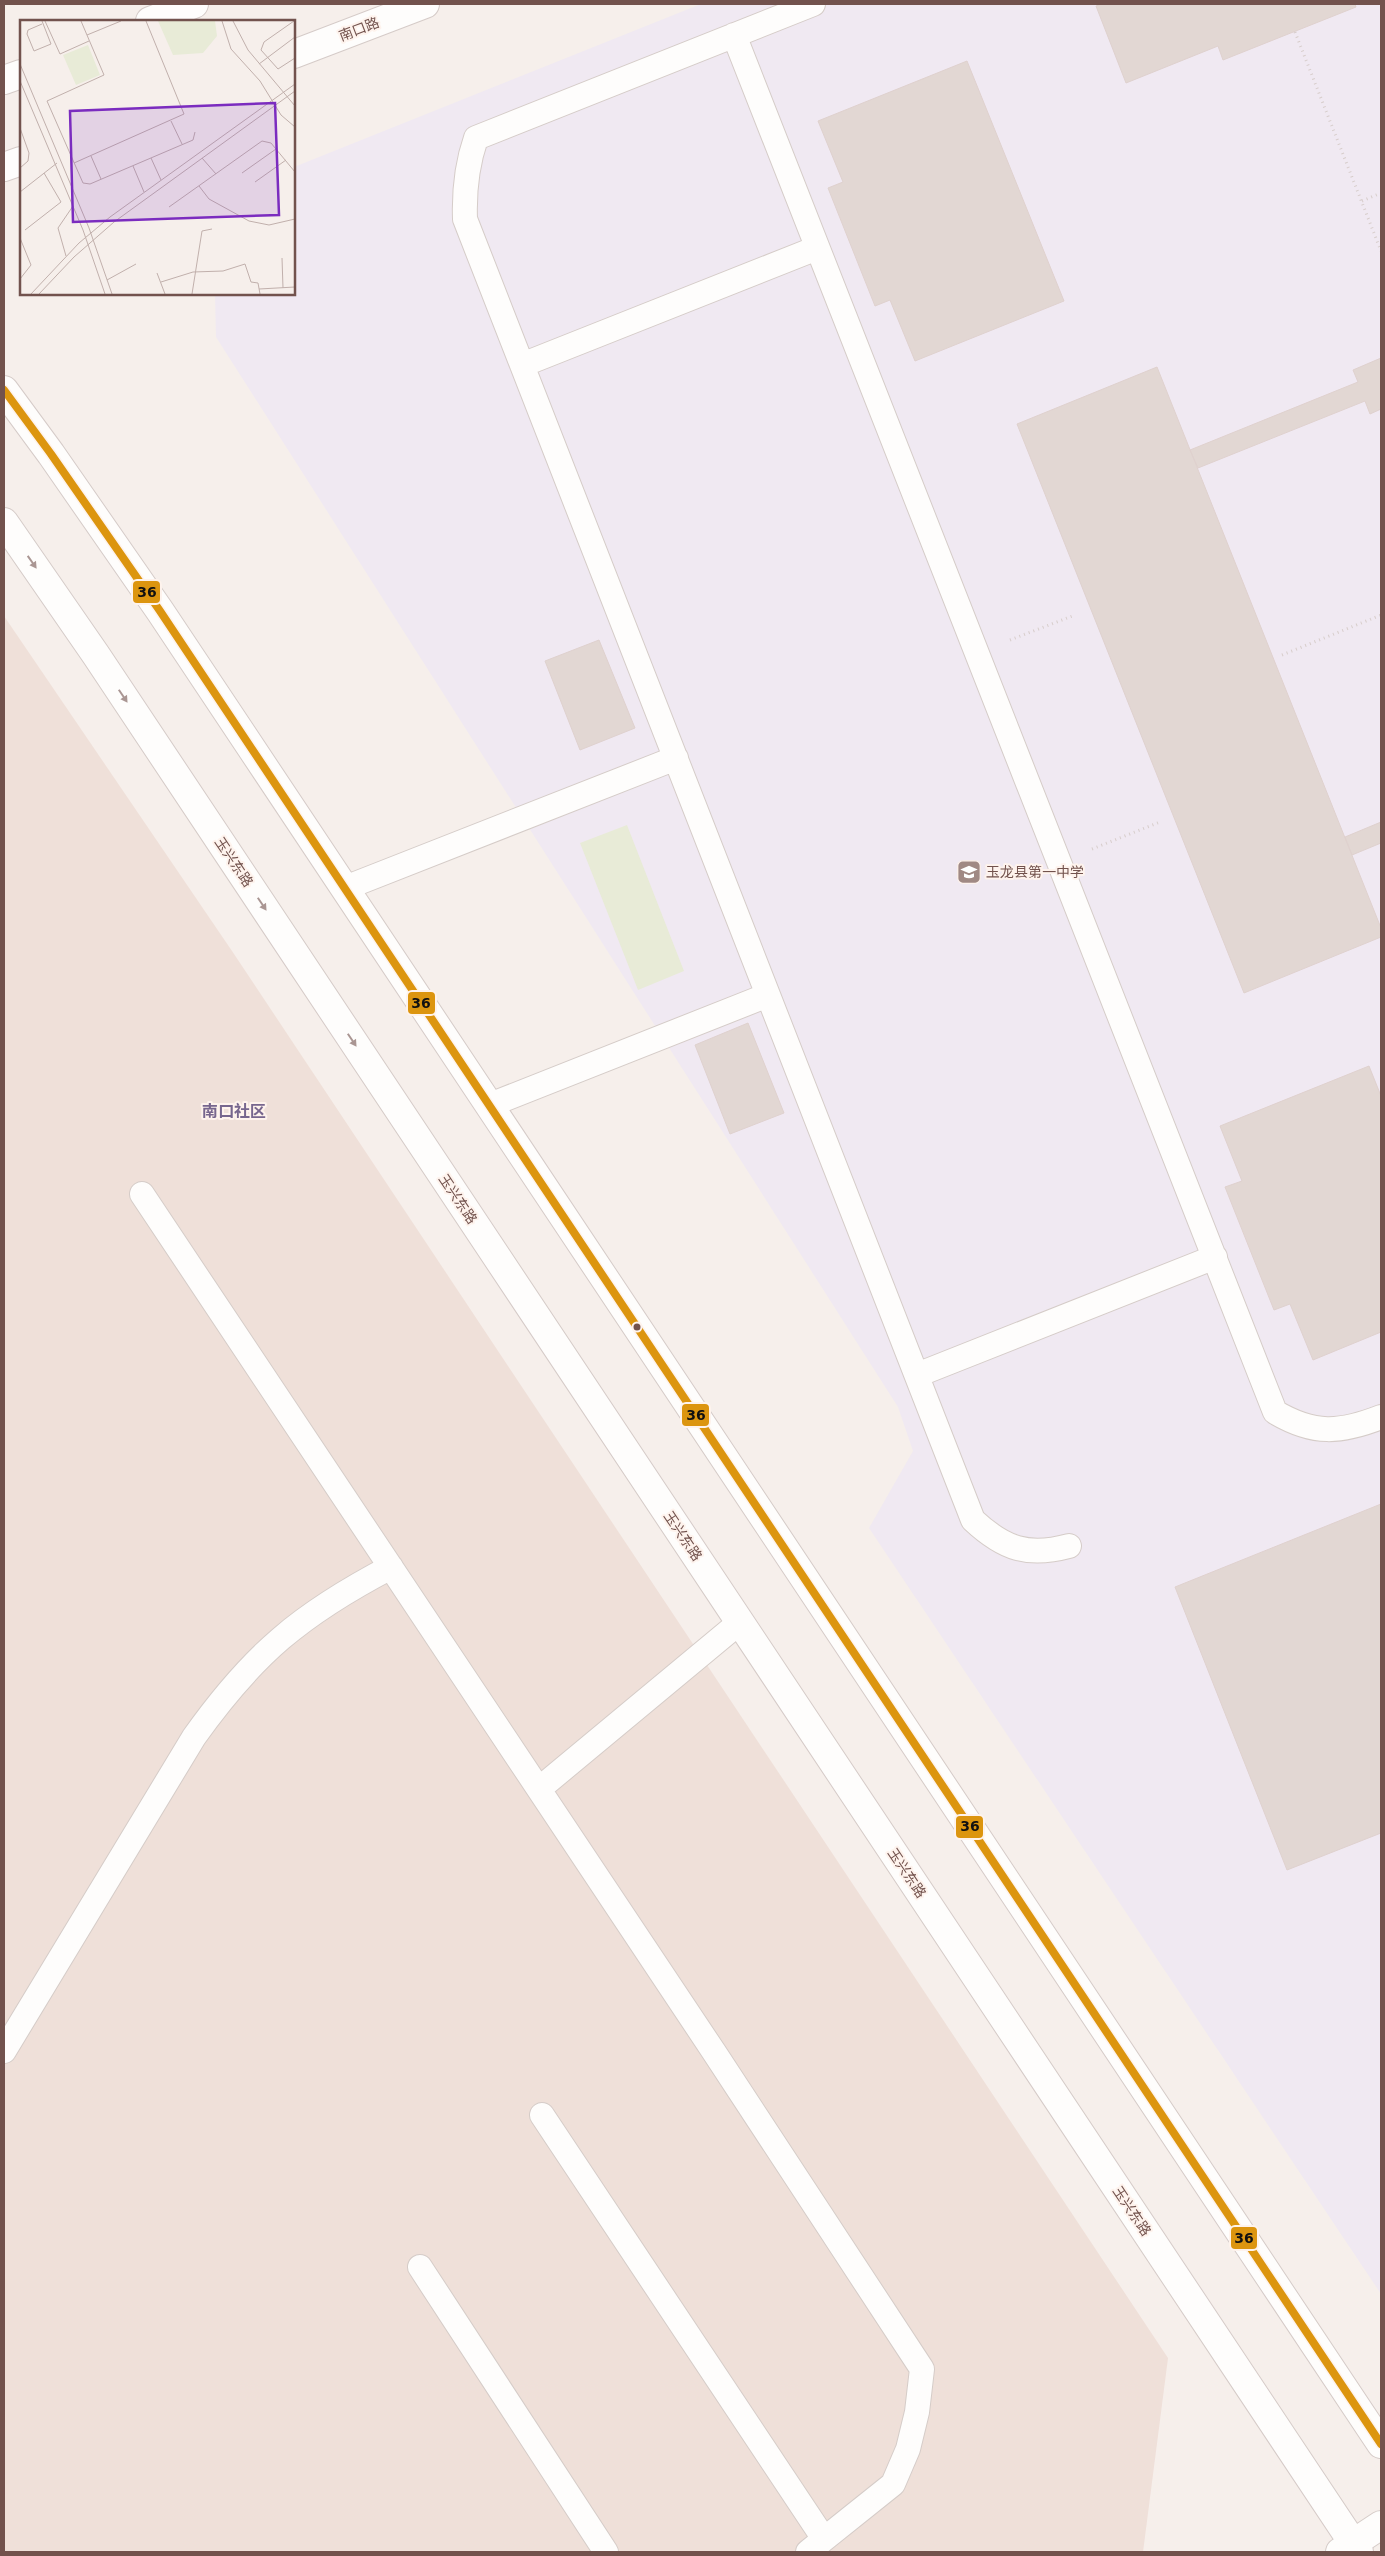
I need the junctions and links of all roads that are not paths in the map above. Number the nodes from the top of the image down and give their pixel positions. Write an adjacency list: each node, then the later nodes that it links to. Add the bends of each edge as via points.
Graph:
1 (194, 4): 4 (main road)
2 (425, 4): 6 (main road, 南口路)
3 (813, 4): 5 (lane)
4 (153, 20)
5 (734, 35): 11 (lane); 12 (lane, via 476,138 464,196 464,219)
6 (295, 54)
7 (20, 74): 8 (main road)
8 (4, 80)
9 (20, 161): 10 (main road)
10 (4, 167)
11 (817, 248): 12 (lane); 20 (lane)
12 (522, 365): 15 (lane)
13 (4, 390): 16 (main road, via 160,611)
14 (4, 522): 25 (main road, 玉兴东路, one-way to 25)
15 (676, 758): 16 (lane); 17 (lane)
16 (345, 888): 18 (main road)
17 (768, 994): 18 (lane); 21 (lane)
18 (490, 1105): 30 (main road)
19 (142, 1194): 24 (lane)
20 (1215, 1257): 21 (lane); 22 (lane, via 1275,1412 1309,1428 1332,1431 1354,1428)
21 (917, 1375): 23 (lane, via 973,1520 989,1535 1009,1546 1030,1551 1050,1551)
22 (1381, 1417)
23 (1069, 1546)
24 (391, 1568): 26 (lane); 27 (lane, via 343,1592 299,1622 259,1656 224,1695 194,1737)
25 (740, 1622): 26 (lane); 33 (main road, 玉兴东路)
26 (539, 1789): 32 (lane, via 922,2369 908,2449 893,2484)
27 (4, 2051)
28 (542, 2115): 32 (lane)
29 (420, 2267): 34 (lane)
30 (1381, 2444)
31 (1381, 2525): 33 (main road)
32 (816, 2546)
33 (1351, 2549)
34 (606, 2552)

